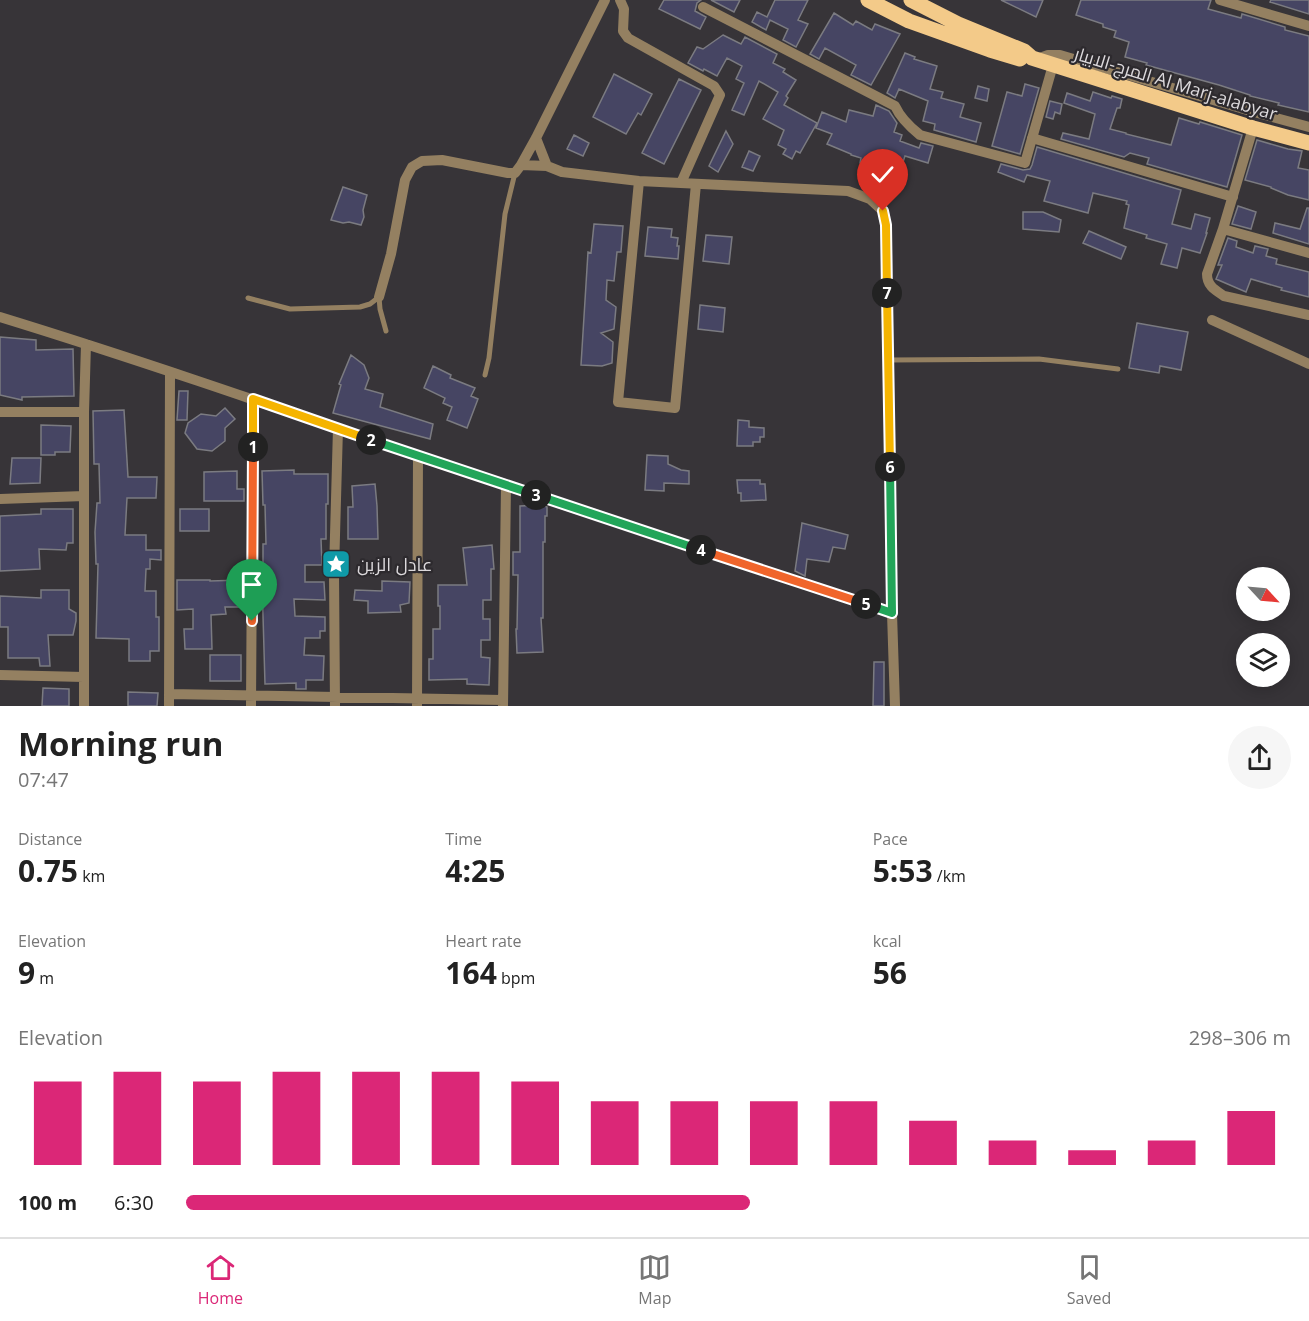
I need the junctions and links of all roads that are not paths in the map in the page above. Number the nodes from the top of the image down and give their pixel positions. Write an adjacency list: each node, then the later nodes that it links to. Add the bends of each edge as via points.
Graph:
1 (605, 0): 13 (street)
2 (620, 0): 19 (street, via 624,9 623,31 628,38 714,86 720,95)
3 (868, 0): 7 (main road, المرج-الابيار Al Marj-alabyar)
4 (1220, 0): 8 (street)
5 (917, 1): 7 (main road); 9 (main road, المرج-الابيار Al Marj-alabyar)
6 (703, 7): 14 (street, via 895,106 920,135 1025,163)
7 (903, 18): 9 (main road, المرج-الابيار Al Marj-alabyar, via 1000,53)
8 (1309, 26)
9 (1034, 59): 10 (main road, المرج-الابيار Al Marj-alabyar); 11 (street, via 1060,55)
10 (1053, 65): 12 (main road, المرج-الابيار Al Marj-alabyar); 14 (street)
11 (1309, 127)
12 (1253, 128): 15 (main road, المرج-الابيار Al Marj-alabyar); 21 (street)
13 (536, 138): 16 (street); 17 (street)
14 (1032, 138): 21 (street)
15 (1309, 143)
16 (547, 166): 17 (street); 18 (street, via 562,172)
17 (518, 169): 24 (street, via 508,173 442,160 422,160 412,167 405,180); 35 (lane, via 505,214)
18 (639, 181): 19 (street); 20 (street, via 618,402 675,408)
19 (681, 183): 20 (street)
20 (696, 184): 31 (street, via 848,191 870,199 883,211 886,225)
21 (1233, 197): 22 (street)
22 (1223, 229): 23 (street); 26 (street, via 1207,274 1214,290 1224,296)
23 (1309, 254)
24 (379, 297): 25 (lane, via 360,307 290,309); 29 (lane)
25 (248, 298)
26 (1309, 315)
27 (0, 317): 30 (street)
28 (1212, 320): 32 (street)
29 (386, 331)
30 (86, 344): 34 (street); 38 (street)
31 (888, 360): 33 (lane, via 1039,359); 44 (street)
32 (1309, 364)
33 (1118, 369)
34 (170, 372): 36 (street); 47 (street)
35 (484, 375)
36 (253, 399): 39 (street); 48 (street)
37 (0, 412): 38 (street)
38 (84, 412): 42 (street)
39 (338, 428): 40 (street); 49 (street)
40 (418, 456): 41 (street); 50 (street)
41 (506, 485): 44 (street); 51 (street)
42 (84, 496): 43 (street); 46 (street)
43 (0, 499)
44 (892, 613): 54 (street)
45 (0, 675): 46 (street)
46 (84, 676): 52 (street)
47 (169, 694): 48 (street); 53 (street)
48 (251, 701): 49 (street)
49 (335, 701): 50 (street)
50 (417, 702): 51 (street)
51 (503, 703)
52 (84, 706)
53 (169, 706)
54 (895, 706)

